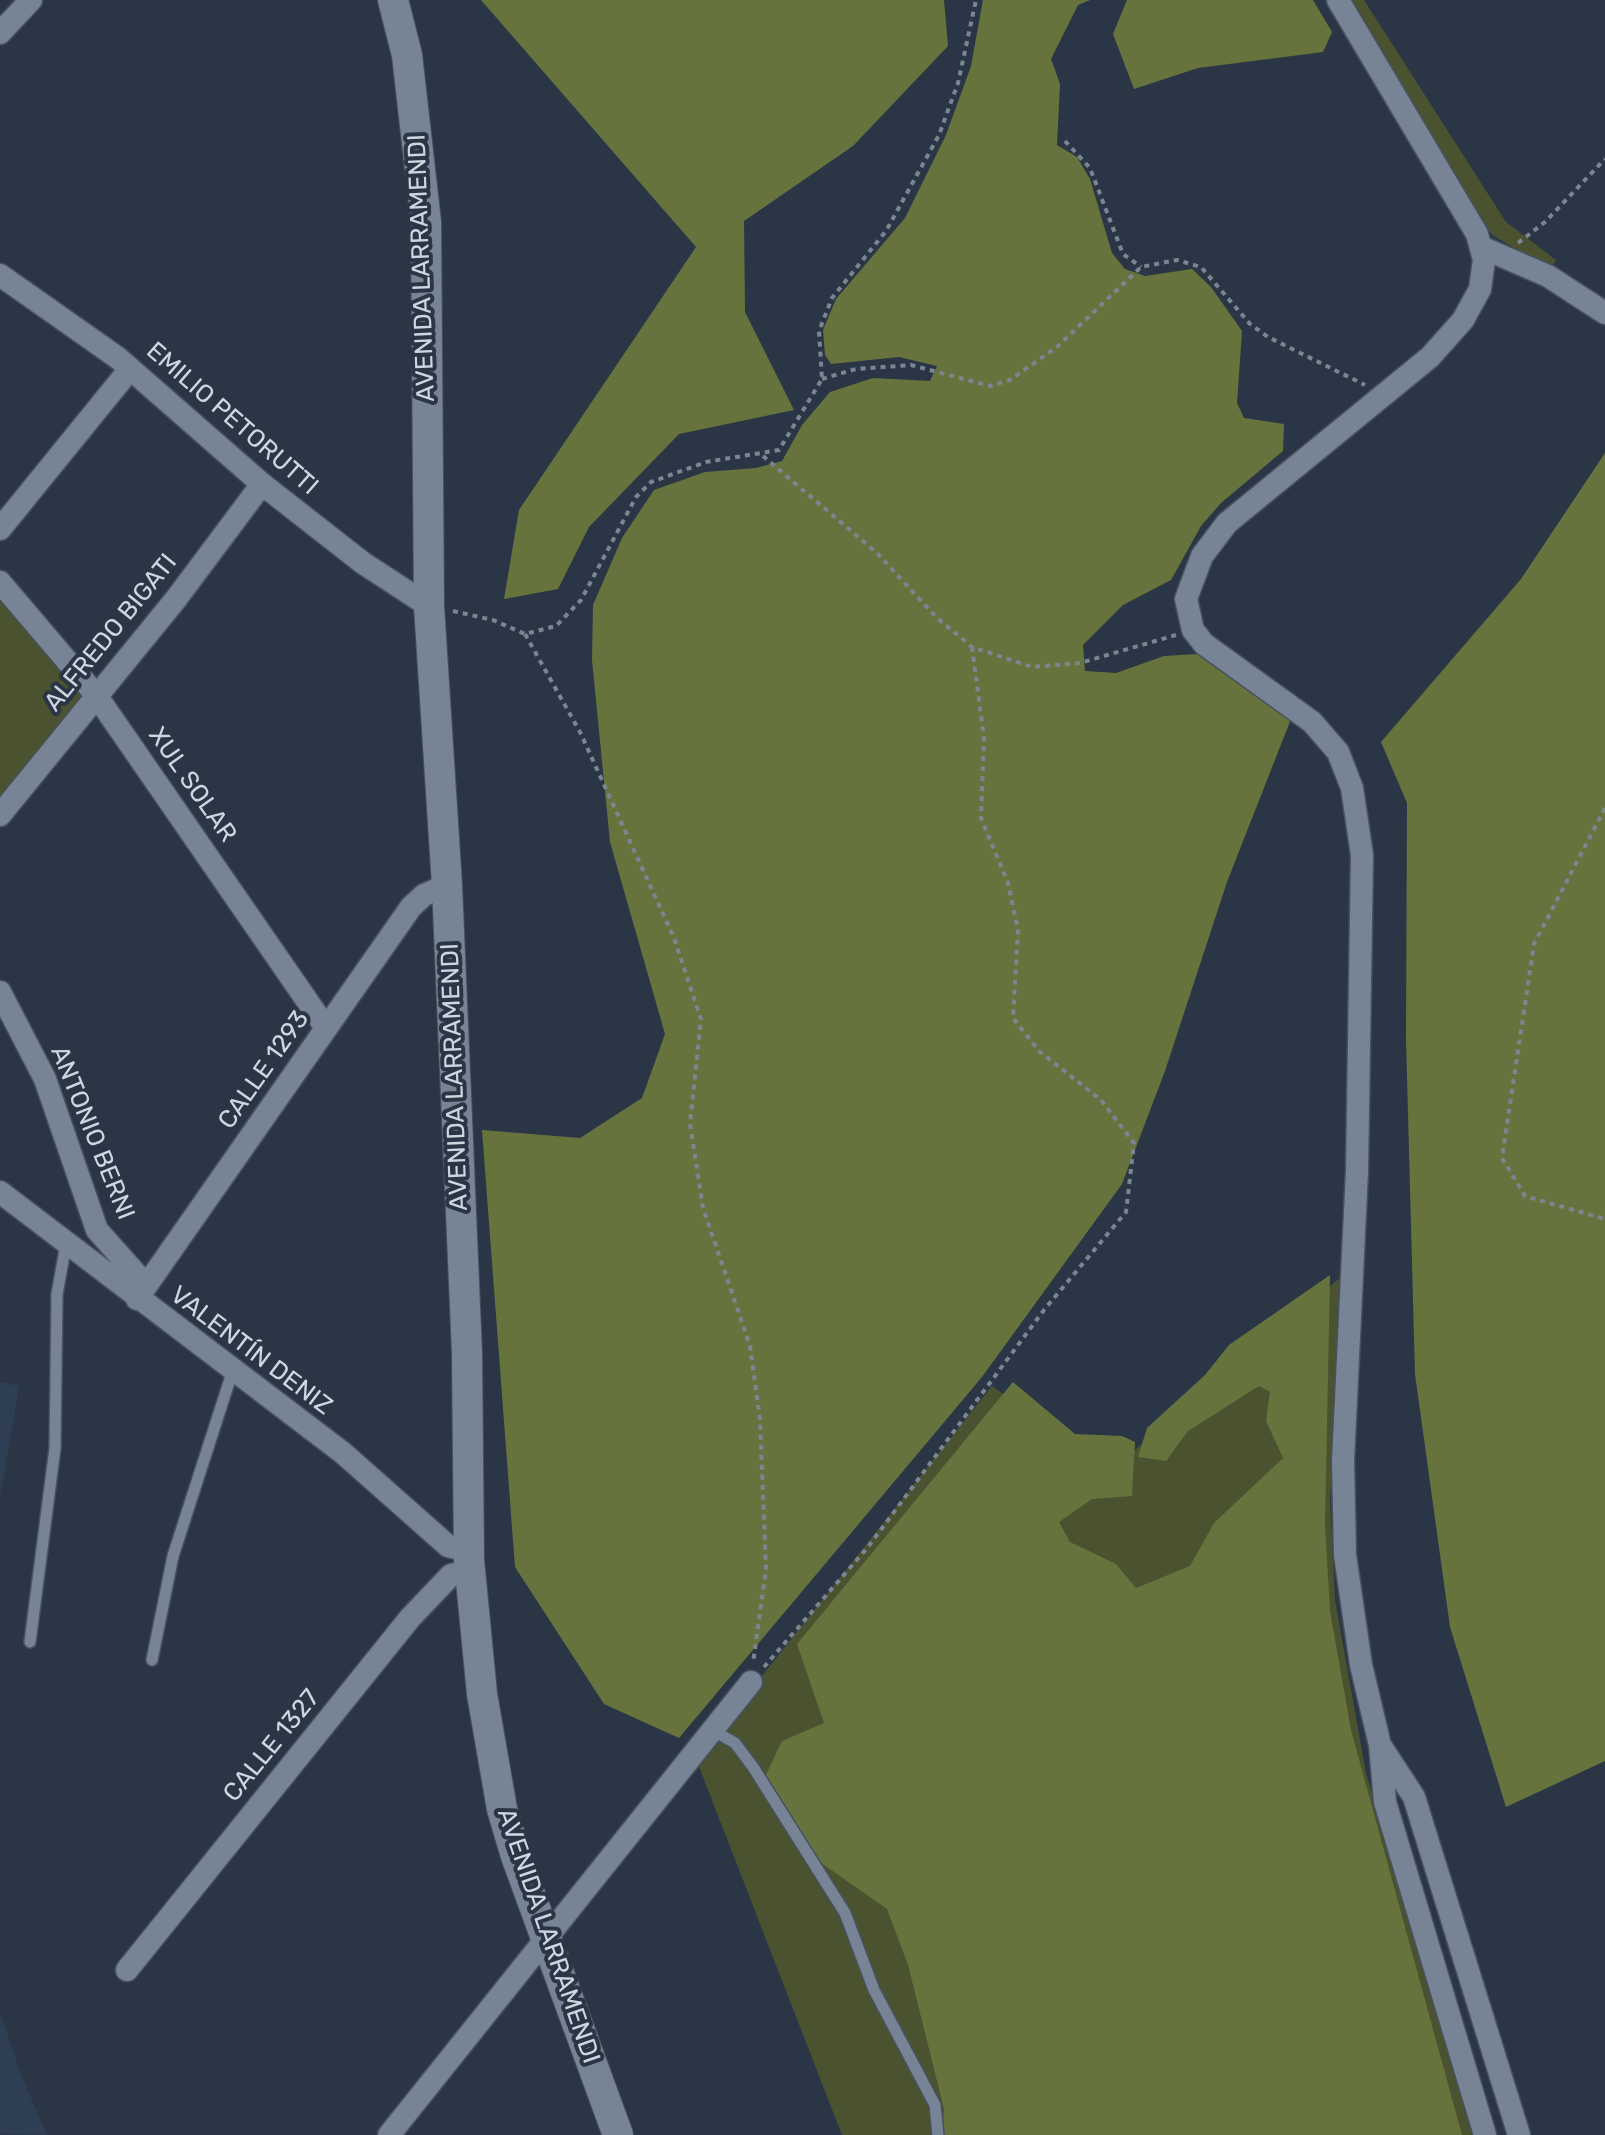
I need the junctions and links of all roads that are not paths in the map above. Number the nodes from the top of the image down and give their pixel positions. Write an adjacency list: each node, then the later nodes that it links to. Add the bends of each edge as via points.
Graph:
1 (30, 0): 4 (street)
2 (392, 0): 12 (main road, AVENIDA LARRAMENDI, via 413,90 426,222)
3 (1338, 0): 5 (street)
4 (0, 33)
5 (1492, 251): 7 (street); 27 (street, via 1474,304 1430,357 1250,501 1212,540 1186,598 1193,630 1218,656 1328,738 1345,767 1357,814 1357,1171 1342,1509 1350,1602)
6 (0, 275): 8 (street, EMILIO PETORUTTI)
7 (1605, 312)
8 (130, 368): 9 (street, EMILIO PETORUTTI); 10 (street)
9 (262, 484): 12 (street, EMILIO PETORUTTI); 13 (street, ALFREDO BIGATI)
10 (0, 529)
11 (0, 582): 13 (street, XUL SOLAR)
12 (429, 606): 15 (main road, AVENIDA LARRAMENDI)
13 (96, 696): 14 (street, ALFREDO BIGATI); 17 (street, XUL SOLAR)
14 (0, 815)
15 (447, 885): 17 (street, CALLE 1293, via 411,907); 22 (main road, AVENIDA LARRAMENDI)
16 (0, 992): 20 (street, ANTONIO BERNI, via 45,1080 97,1230)
17 (326, 1028): 20 (street, CALLE 1293)
18 (0, 1192): 19 (street, VALENTÍN DENIZ)
19 (66, 1244): 20 (street, VALENTÍN DENIZ); 23 (lane, via 57,1294 55,1448)
20 (142, 1292): 21 (street, VALENTÍN DENIZ)
21 (232, 1373): 22 (street, VALENTÍN DENIZ, via 342,1453); 24 (lane, via 173,1556)
22 (470, 1561): 28 (main road, AVENIDA LARRAMENDI, via 493,1764); 29 (street, CALLE 1327, via 410,1618)
23 (30, 1642)
24 (152, 1660)
25 (751, 1682): 26 (street)
26 (712, 1730): 28 (street); 32 (lane, via 735,1743 753,1767 845,1913 881,2006 935,2105)
27 (1380, 1745): 33 (street, via 1385,1802); 34 (street, via 1414,1797)
28 (543, 1938): 30 (street); 31 (main road, AVENIDA LARRAMENDI)
29 (127, 1970)
30 (388, 2135)
31 (618, 2135)
32 (938, 2135)
33 (1486, 2135)
34 (1518, 2135)

